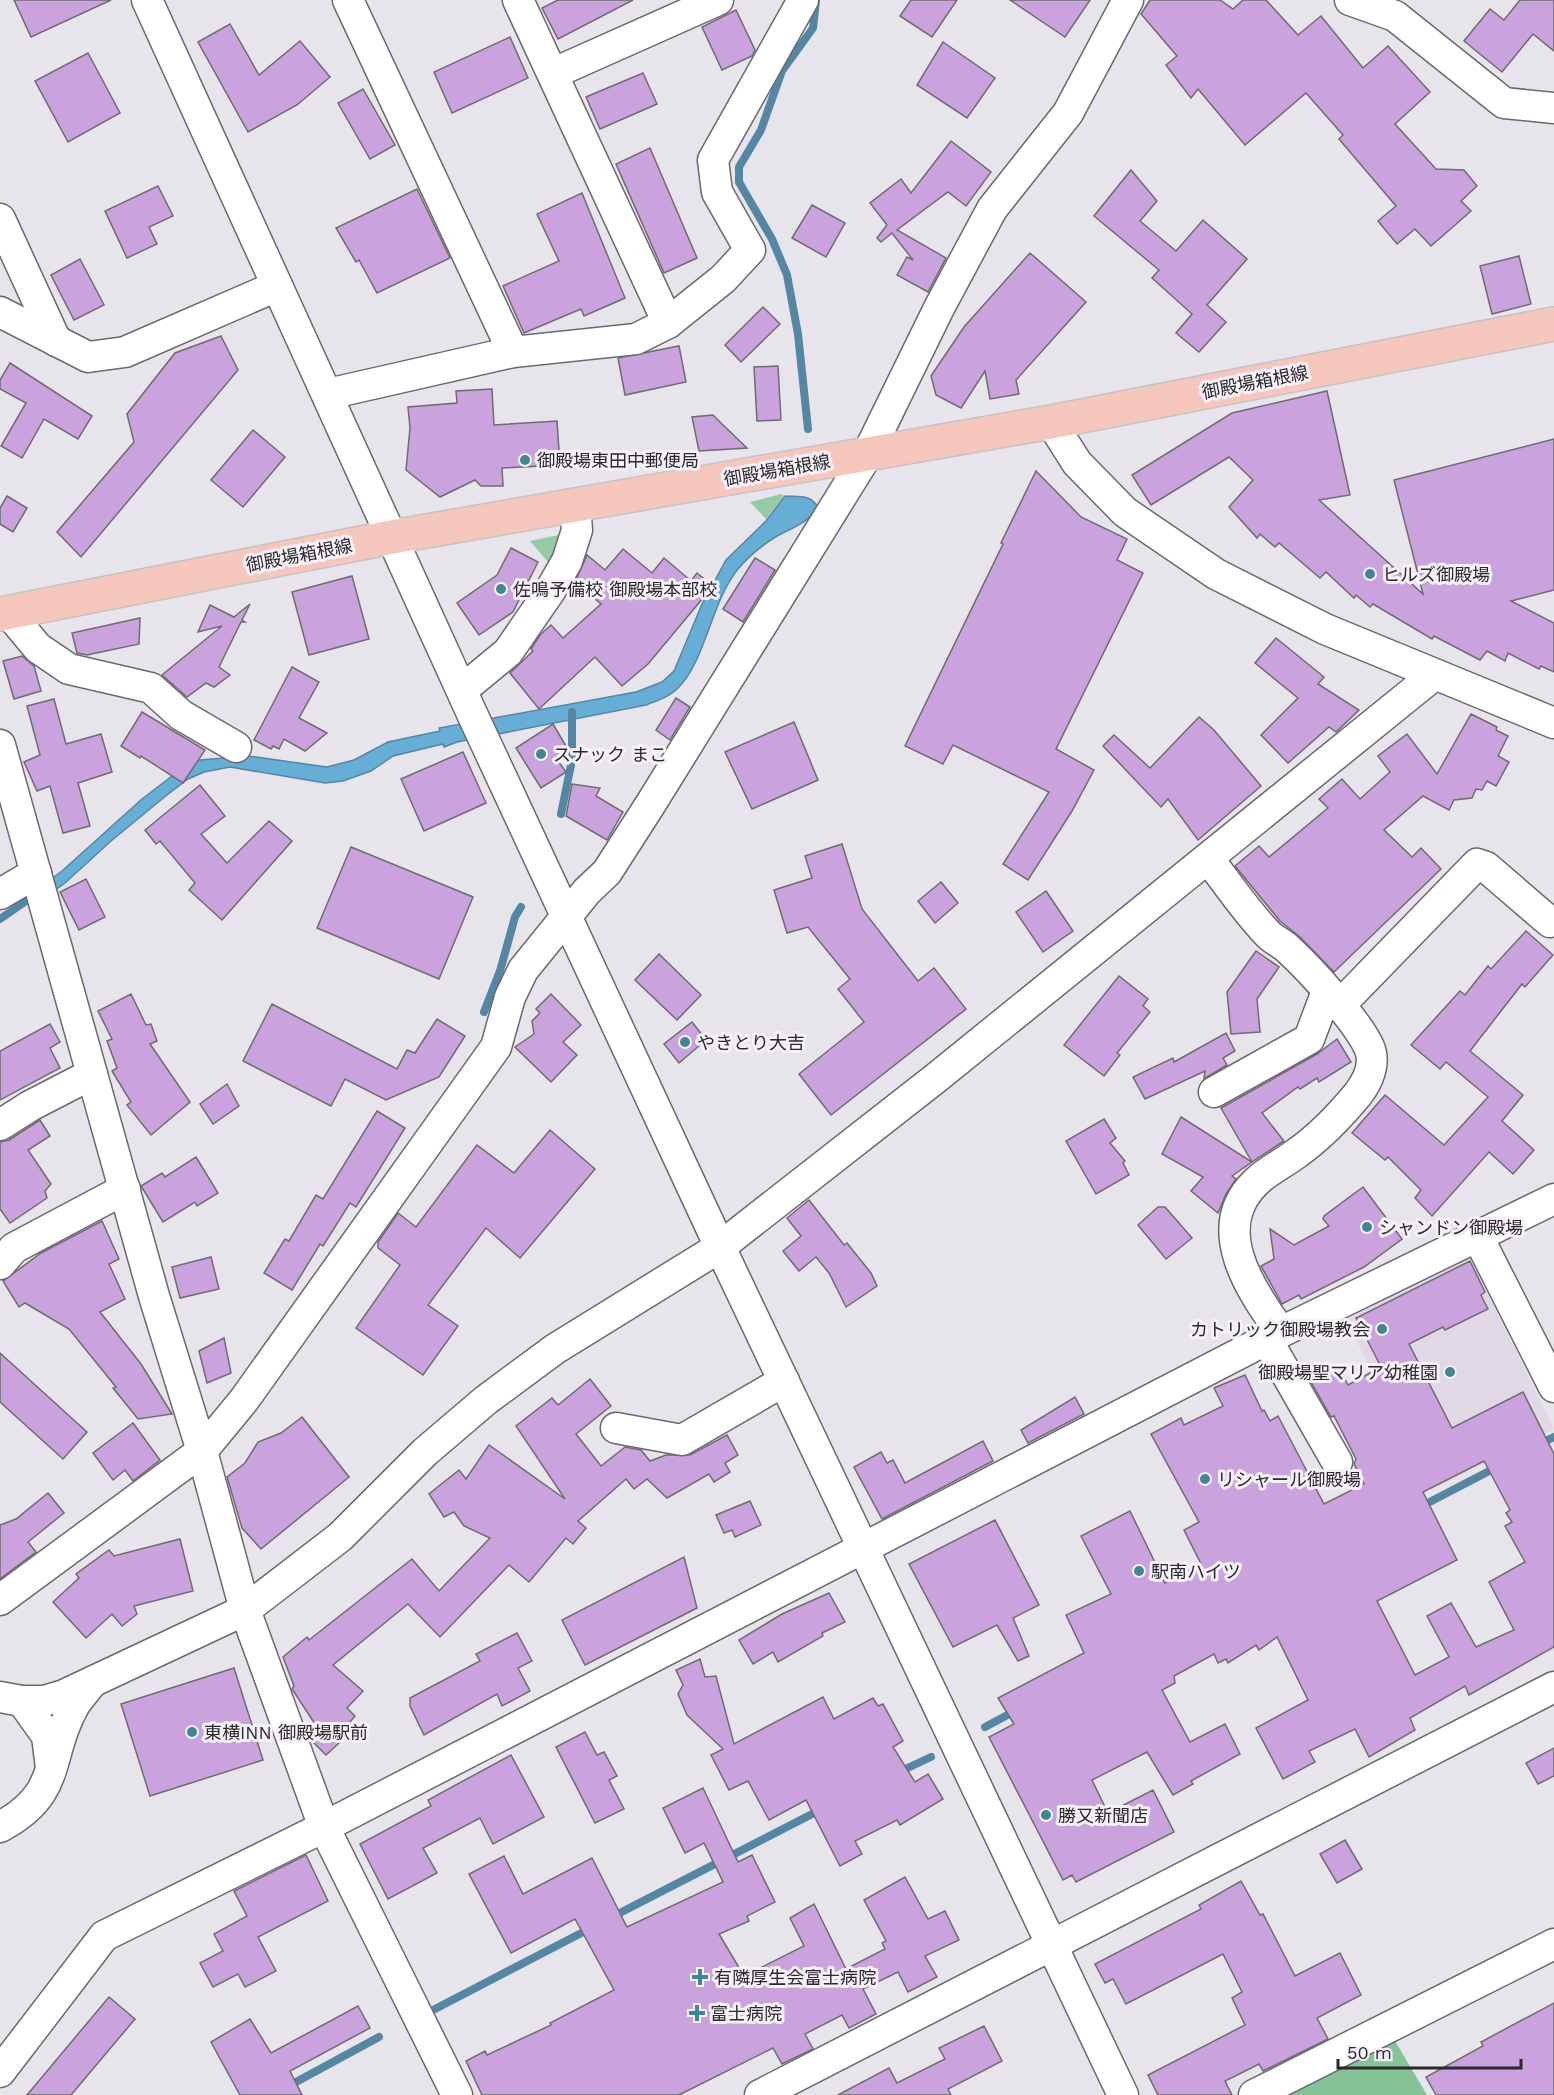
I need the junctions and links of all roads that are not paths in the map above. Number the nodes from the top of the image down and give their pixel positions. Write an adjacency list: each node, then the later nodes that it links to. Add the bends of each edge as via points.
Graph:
1 (147, 0): 12 (street)
2 (348, 0): 17 (street)
3 (518, 0): 9 (street)
4 (718, 0): 9 (street)
5 (803, 0): 14 (street, via 713,160 717,192 750,250 723,279)
6 (1128, 0): 20 (street, via 1068,113 992,209)
7 (1350, 0): 8 (street)
8 (1398, 8): 10 (street, via 1504,103)
9 (554, 73): 14 (street)
10 (1554, 108)
11 (0, 219): 16 (street)
12 (277, 286): 16 (street, via 124,352 88,357); 18 (street)
13 (0, 312): 16 (street)
14 (669, 322): 17 (street, via 636,339)
15 (1554, 324): 19 (main road, 御殿場箱根線)
16 (56, 341)
17 (513, 352): 18 (street)
18 (328, 394): 22 (street)
19 (1051, 422): 20 (main road, 御殿場箱根線); 24 (street, via 1077,463 1125,512 1216,574 1325,629)
20 (867, 455): 21 (main road, 御殿場箱根線); 32 (street, via 607,872)
21 (575, 505): 22 (main road, 御殿場箱根線); 25 (street, via 578,530 550,591 508,652)
22 (392, 537): 23 (main road, 御殿場箱根線); 25 (street)
23 (4, 613): 28 (street, via 38,648 69,669 151,688 181,715)
24 (1434, 675): 26 (street); 29 (street)
25 (462, 690): 32 (street)
26 (1554, 723)
27 (0, 745): 30 (street)
28 (236, 747)
29 (1208, 858): 34 (street, via 1268,935 1288,949); 41 (street)
30 (36, 873): 31 (street); 35 (street)
31 (0, 894)
32 (566, 915): 41 (street); 47 (street, via 523,970 510,997 496,1047 244,1400)
33 (1553, 922): 34 (street, via 1486,867 1477,864)
34 (1333, 998): 36 (street, via 1309,1039); 43 (street, via 1370,1048 1372,1066 1365,1086 1333,1125 1255,1182 1234,1219 1234,1241 1242,1268)
35 (92, 1074): 37 (street); 38 (street)
36 (1214, 1092)
37 (0, 1125)
38 (125, 1190): 42 (street, via 14,1248); 47 (street)
39 (1554, 1199): 40 (street)
40 (1478, 1237): 43 (street); 45 (street)
41 (720, 1247): 44 (street); 51 (street, via 555,1349 486,1400 424,1452 340,1537)
42 (0, 1264)
43 (1274, 1336): 48 (street); 49 (street)
44 (784, 1382): 46 (street, via 682,1440); 49 (street)
45 (1554, 1387)
46 (616, 1428)
47 (202, 1451): 50 (street); 51 (street)
48 (1337, 1462)
49 (863, 1549): 57 (street); 58 (street)
50 (0, 1600)
51 (245, 1610): 52 (street); 57 (street)
52 (92, 1682): 54 (street, via 45,1701); 55 (street, via 75,1704)
53 (1554, 1687): 58 (street)
54 (11, 1699): 55 (street, via 47,1736)
55 (51, 1774): 56 (street, via 39,1797 21,1816)
56 (0, 1827)
57 (324, 1827): 60 (street, via 104,1936); 61 (street)
58 (1052, 1943): 62 (street); 63 (street)
59 (1554, 1944): 64 (street)
60 (0, 2072)
61 (457, 2095)
62 (760, 2095)
63 (1123, 2095)
64 (1254, 2095)

